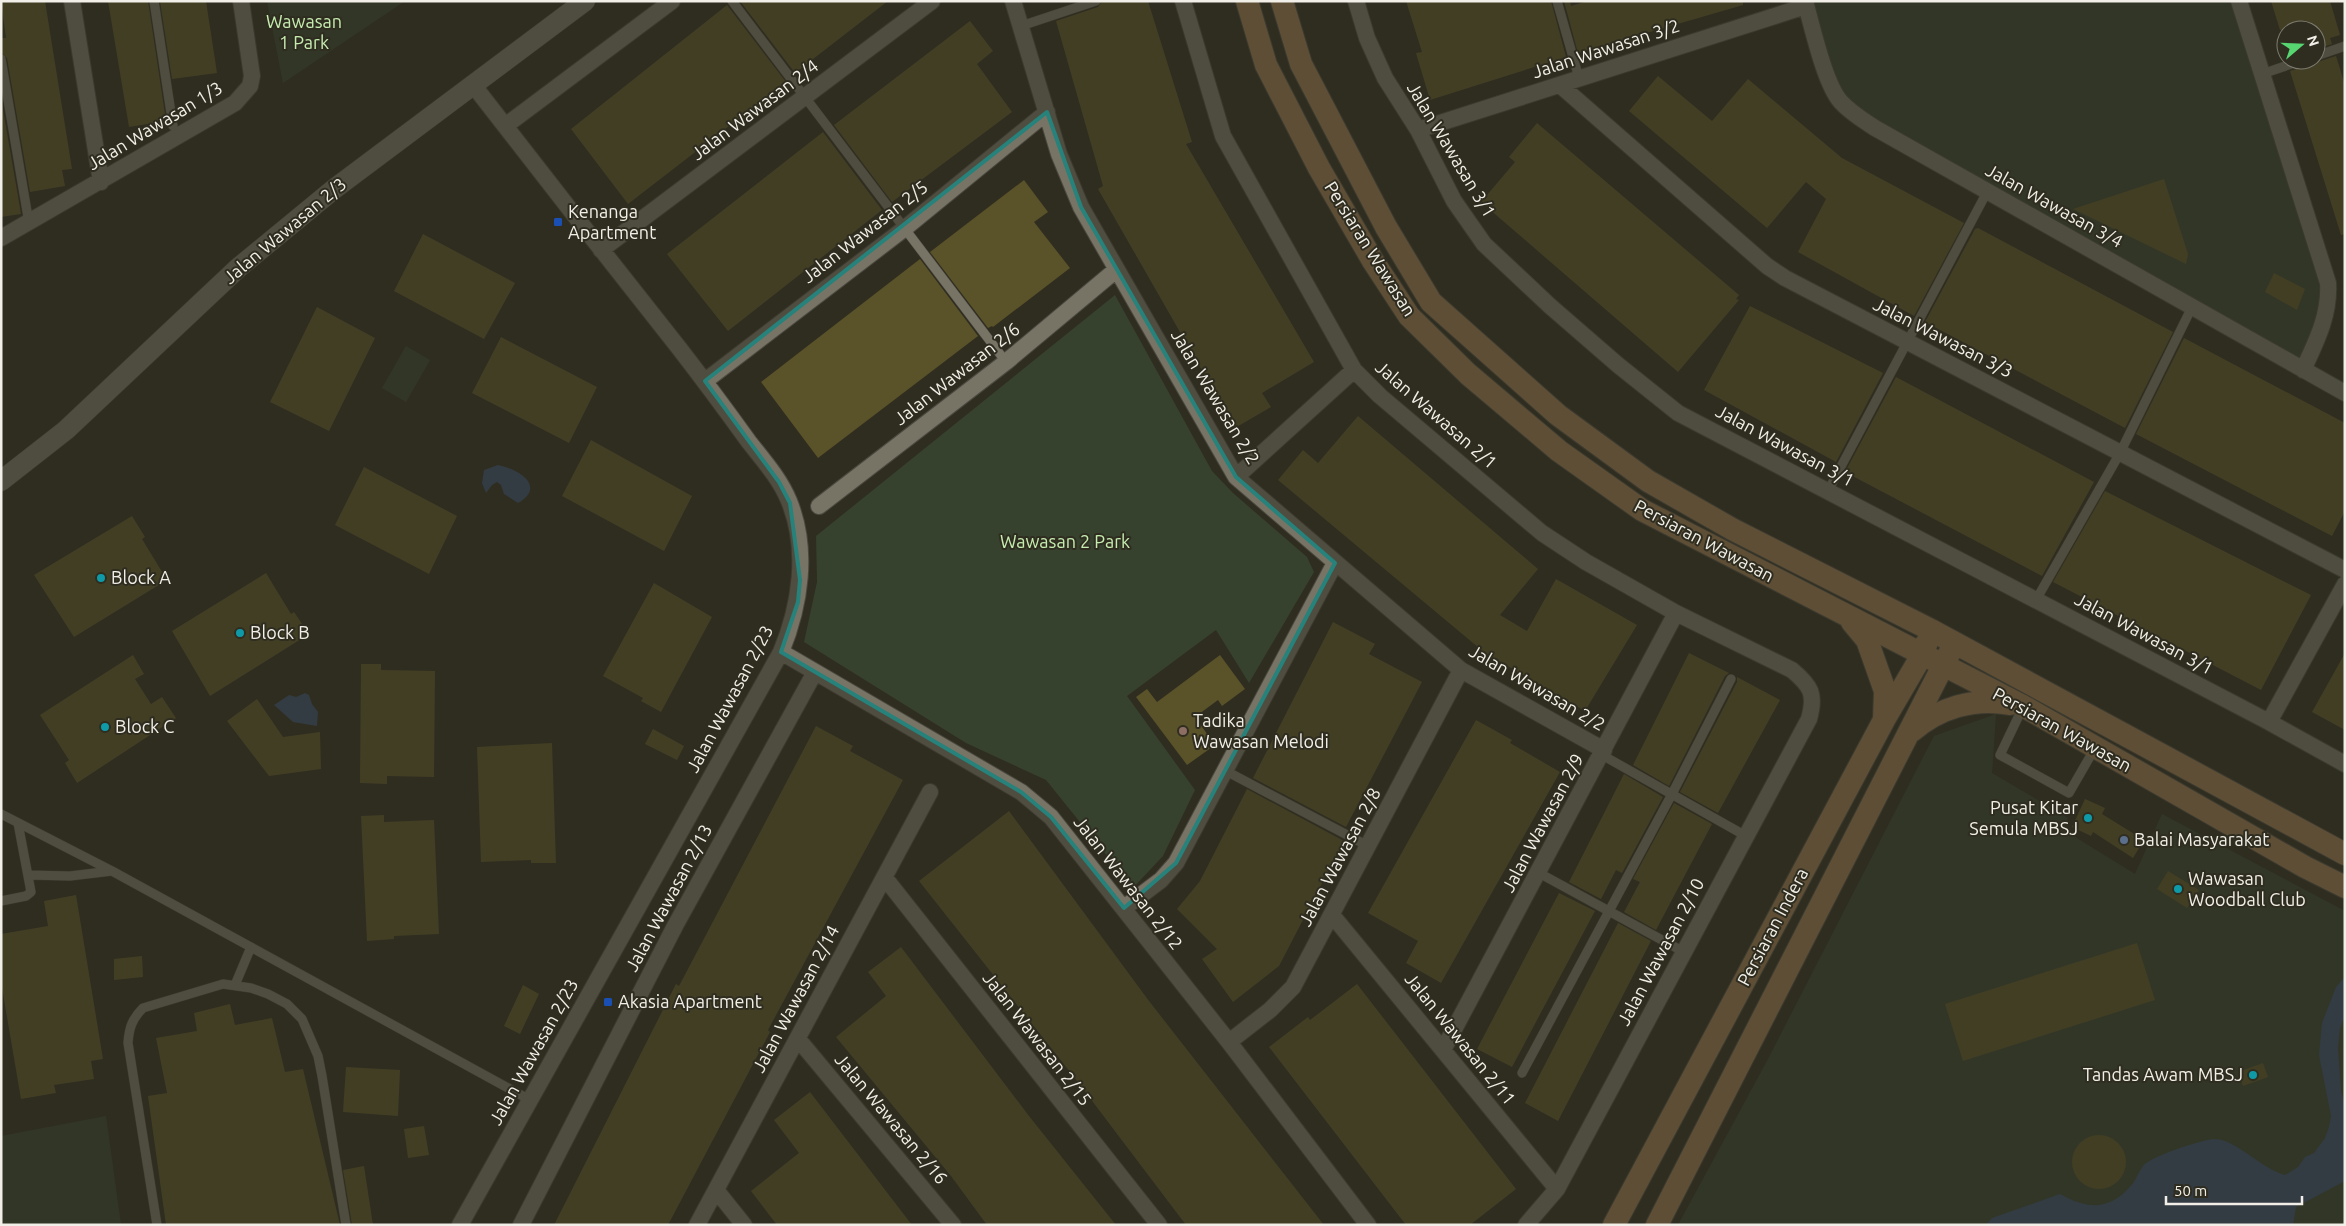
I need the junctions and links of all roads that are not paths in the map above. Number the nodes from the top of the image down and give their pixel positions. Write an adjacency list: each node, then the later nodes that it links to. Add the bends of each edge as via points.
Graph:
1 (72, 1): 33 (street)
2 (154, 1): 30 (lane)
3 (240, 1): 33 (street, Jalan Wawasan 1/3, via 252,61 250,86 235,103)
4 (585, 1): 27 (street, Jalan Wawasan 2/3)
5 (672, 1): 31 (street)
6 (732, 1): 28 (lane)
7 (932, 1): 28 (street, Jalan Wawasan 2/4)
8 (1013, 1): 18 (street, Jalan Wawasan 2/2)
9 (1096, 1): 18 (lane)
10 (1183, 1): 43 (street, Jalan Wawasan 2/1, via 1223,136)
11 (1247, 1): 22 (main road, Persiaran Wawasan)
12 (1276, 1): 22 (main road, via 1268,23)
13 (1282, 1): 58 (main road, Persiaran Wawasan, via 1300,64 1386,227 1431,302 1558,415 1648,481 1732,529)
14 (1356, 1): 32 (street, Jalan Wawasan 3/1, via 1367,38 1385,78)
15 (1557, 1): 25 (lane)
16 (2239, 1): 24 (street)
17 (1806, 4): 25 (street, Jalan Wawasan 3/2); 34 (street, Jalan Wawasan 3/4, via 1830,82 1840,101 1875,128)
18 (1021, 26): 29 (street, Jalan Wawasan 2/2)
19 (2345, 46): 20 (lane)
20 (2326, 53)
21 (1, 59): 35 (lane)
22 (1266, 65): 57 (main road, Persiaran Wawasan, via 1372,261 1409,316 1468,374 1559,451 1642,510)
23 (2276, 69): 24 (lane)
24 (2262, 74): 44 (street, via 2328,283 2329,301 2323,324)
25 (1579, 78): 26 (street, Jalan Wawasan 3/2)
26 (1560, 85): 32 (street, Jalan Wawasan 3/2); 41 (street, Jalan Wawasan 3/3, via 1767,266)
27 (474, 86): 31 (street, Jalan Wawasan 2/23); 49 (street, Jalan Wawasan 2/3, via 334,189 238,268 66,430)
28 (806, 98): 36 (lane); 38 (street, Jalan Wawasan 2/4)
29 (1047, 112): 36 (street, Jalan Wawasan 2/5); 39 (street, Jalan Wawasan 2/2, via 1059,154 1081,207)
30 (173, 126)
31 (505, 126): 38 (street, Jalan Wawasan 2/23)
32 (1418, 130): 50 (street, Jalan Wawasan 3/1, via 1454,201 1484,244 1550,306 1678,413)
33 (101, 182): 35 (street, Jalan Wawasan 1/3)
34 (1988, 192): 40 (street, Jalan Wawasan 3/4); 41 (lane)
35 (29, 223): 37 (street, Jalan Wawasan 1/3)
36 (905, 228): 42 (lane); 45 (street, Jalan Wawasan 2/5)
37 (1, 238)
38 (601, 250): 45 (street, Jalan Wawasan 2/23)
39 (1116, 270): 42 (street, Jalan Wawasan 2/6); 48 (street, Jalan Wawasan 2/2)
40 (2192, 307): 44 (street, Jalan Wawasan 3/4); 47 (lane)
41 (1908, 343): 47 (street, Jalan Wawasan 3/3); 50 (lane)
42 (1006, 362): 51 (street, Jalan Wawasan 2/6)
43 (1354, 370): 48 (street); 56 (street, Jalan Wawasan 2/1, via 1380,396 1542,533)
44 (2304, 370): 46 (street, Jalan Wawasan 3/4)
45 (705, 381): 60 (street, Jalan Wawasan 2/23, via 779,482 790,503 796,528 800,580 798,602)
46 (2345, 393)
47 (2120, 453): 53 (street, Jalan Wawasan 3/3); 55 (lane)
48 (1236, 477): 52 (street, Jalan Wawasan 2/2)
49 (1, 481)
50 (1828, 491): 55 (street, Jalan Wawasan 3/1)
51 (819, 506)
52 (1335, 563): 63 (street, Jalan Wawasan 2/2); 74 (street)
53 (2345, 570)
54 (2345, 584): 69 (street)
55 (2036, 600): 69 (street, Jalan Wawasan 3/1)
56 (1676, 613): 66 (street, Jalan Wawasan 2/1, via 1792,670); 72 (street, Jalan Wawasan 2/9)
57 (1849, 619): 61 (main road, Persiaran Wawasan); 68 (main road, via 1867,640 1886,691)
58 (1931, 630): 59 (main road, Persiaran Wawasan); 61 (main road, Persiaran Indera)
59 (1954, 642): 62 (main road, Persiaran Indera); 80 (main road, Persiaran Wawasan)
60 (781, 652): 64 (street, Jalan Wawasan 2/12); 102 (street, Jalan Wawasan 2/23)
61 (1922, 655): 62 (main road, Persiaran Wawasan); 68 (main road, Persiaran Indera)
62 (1944, 666): 67 (main road, Persiaran Wawasan); 70 (main road, Persiaran Indera)
63 (1461, 670): 72 (street, Jalan Wawasan 2/2); 82 (street, Jalan Wawasan 2/8)
64 (814, 672): 92 (street, Jalan Wawasan 2/12, via 1021,792 1051,817); 108 (street, Jalan Wawasan 2/13, via 675,926)
65 (1731, 679): 76 (lane)
66 (1811, 690): 79 (street, Jalan Wawasan 2/10, via 1813,704 1809,719)
67 (2023, 706): 70 (main road, via 1991,702 1959,706 1931,717); 71 (main road, Persiaran Wawasan); 71 (lane, via 2000,755 2069,793)
68 (1884, 720): 115 (main road, Persiaran Indera)
69 (2269, 722): 73 (street, Jalan Wawasan 3/1)
70 (1908, 734): 116 (main road, Persiaran Indera)
71 (2095, 748): 84 (main road, Persiaran Wawasan)
72 (1603, 752): 76 (lane); 86 (street, Jalan Wawasan 2/9)
73 (2345, 764)
74 (1226, 771): 82 (lane); 92 (street, via 1176,863 1161,880)
75 (930, 792): 89 (street, Jalan Wawasan 2/14)
76 (1672, 794): 79 (lane); 93 (lane)
77 (1, 814): 78 (lane)
78 (18, 823): 85 (lane); 87 (lane)
79 (1746, 836): 96 (street, Jalan Wawasan 2/10)
80 (2318, 840): 81 (main road); 83 (main road, Persiaran Wawasan)
81 (2345, 844)
82 (1368, 846): 94 (street, Jalan Wawasan 2/8)
83 (2345, 854)
84 (2305, 867): 88 (main road); 90 (main road, Persiaran Wawasan)
85 (112, 871): 87 (lane, via 70,876); 95 (lane)
86 (1539, 873): 93 (lane); 100 (street, Jalan Wawasan 2/9)
87 (28, 875): 91 (lane, via 31,892)
88 (2345, 876)
89 (885, 878): 98 (street, Jalan Wawasan 2/14); 112 (street, Jalan Wawasan 2/15)
90 (2345, 887)
91 (1, 901)
92 (1124, 908): 99 (street, Jalan Wawasan 2/12)
93 (1609, 911): 96 (lane); 101 (lane)
94 (1332, 915): 99 (street, Jalan Wawasan 2/8, via 1293,987); 100 (street, Jalan Wawasan 2/11)
95 (251, 948): 97 (lane); 102 (lane)
96 (1684, 952): 103 (street, Jalan Wawasan 2/10)
97 (235, 985): 105 (lane, via 223,984 143,1008 134,1016 129,1029 128,1043); 106 (lane, via 268,994 287,1004 302,1019 311,1037 322,1076)
98 (798, 1039): 104 (street, Jalan Wawasan 2/14); 111 (street, Jalan Wawasan 2/16)
99 (1229, 1042): 113 (street, Jalan Wawasan 2/12)
100 (1443, 1050): 103 (street, Jalan Wawasan 2/11)
101 (1522, 1073)
102 (530, 1100): 107 (street, Jalan Wawasan 2/23)
103 (1557, 1189): 114 (street, Jalan Wawasan 2/10)
104 (716, 1190): 109 (street, Jalan Wawasan 2/14); 110 (street)
105 (157, 1225)
106 (346, 1225)
107 (460, 1225)
108 (521, 1225)
109 (697, 1225)
110 (744, 1225)
111 (953, 1225)
112 (1159, 1225)
113 (1368, 1225)
114 (1526, 1225)
115 (1614, 1225)
116 (1657, 1225)

